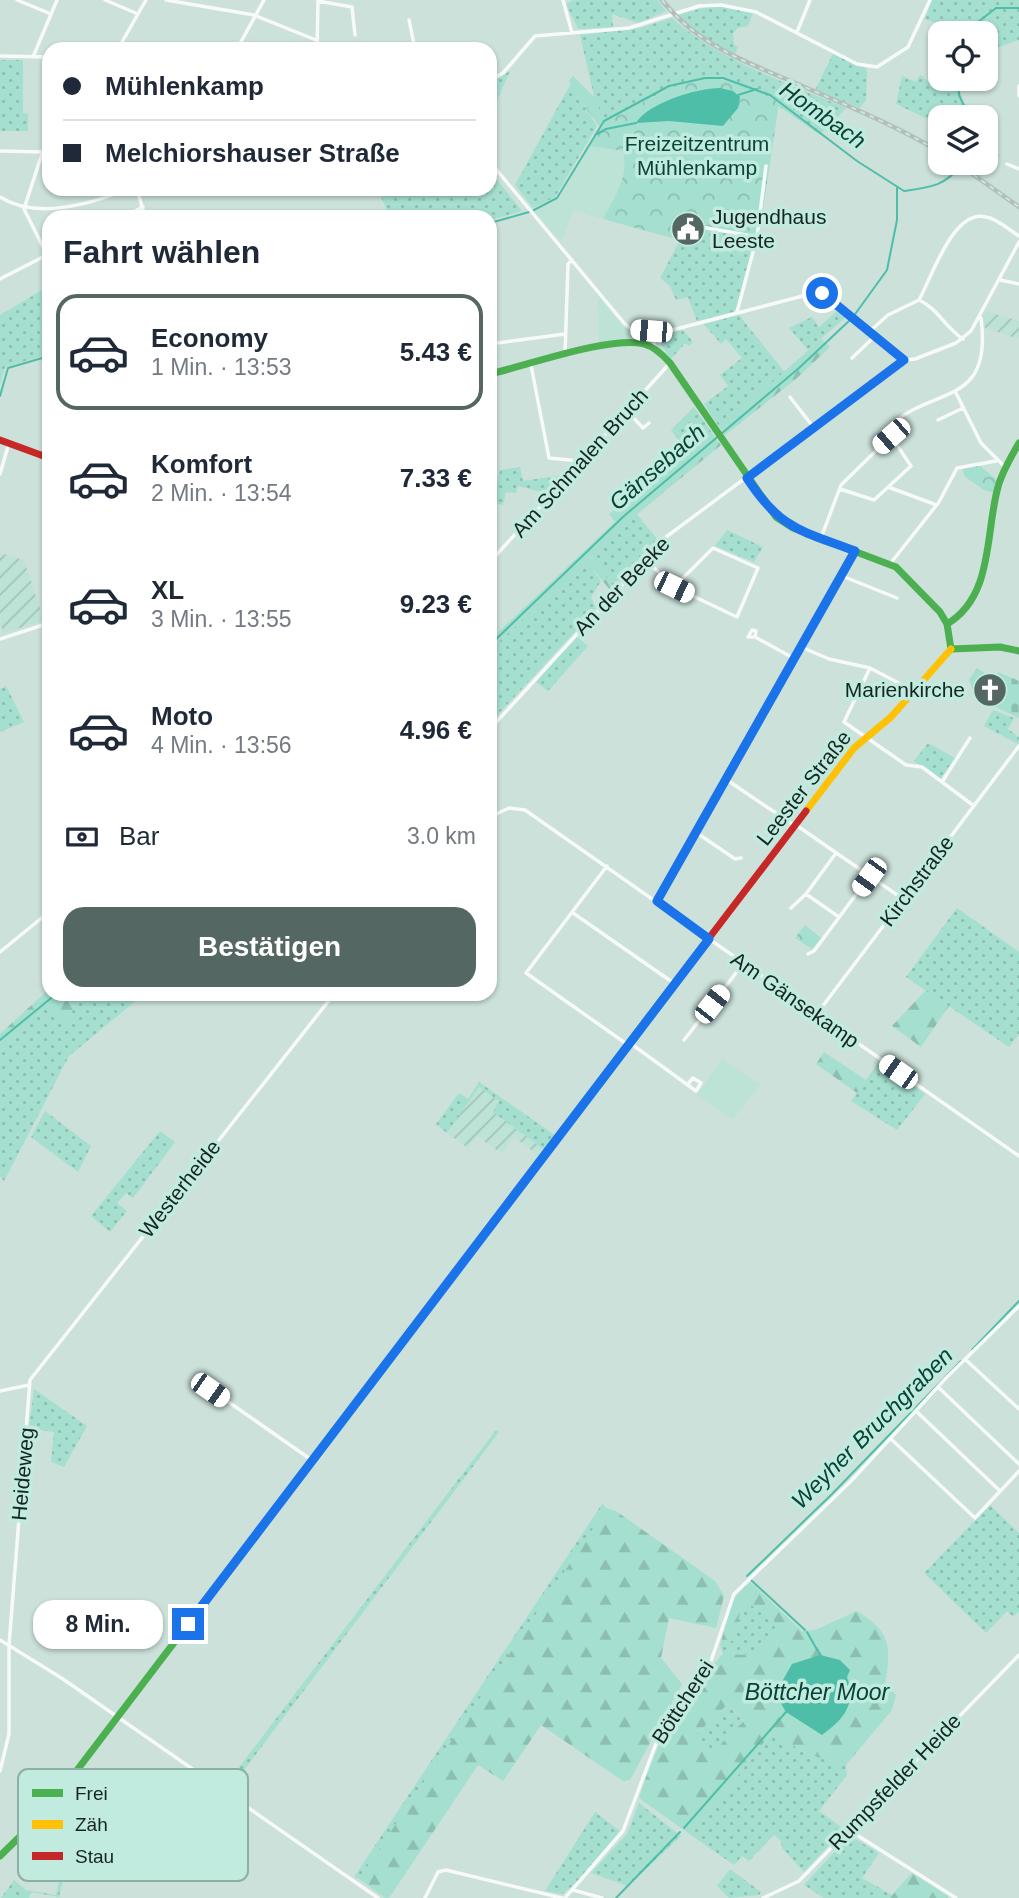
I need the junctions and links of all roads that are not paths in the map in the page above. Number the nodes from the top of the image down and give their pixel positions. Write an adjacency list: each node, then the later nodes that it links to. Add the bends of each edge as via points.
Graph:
1 (17, 0): 10 (street)
2 (57, 0): 10 (street)
3 (105, 0): 11 (street)
4 (146, 0): 11 (street)
5 (166, 0): 12 (street)
6 (264, 0): 12 (street)
7 (563, 0): 15 (street)
8 (810, 0): 14 (street)
9 (930, 0): 14 (street, via 908,47 877,67 856,64)
10 (51, 14): 22 (street)
11 (138, 14): 18 (street)
12 (254, 15): 17 (street); 19 (street)
13 (409, 20): 20 (street)
14 (797, 32): 15 (street, via 750,10 710,4 636,27)
15 (572, 33): 24 (street, via 532,37)
16 (355, 35): 17 (street, via 352,7 318,1)
17 (316, 40)
18 (122, 42)
19 (240, 42)
20 (414, 42)
21 (0, 56): 22 (street)
22 (33, 57): 23 (street)
23 (42, 57)
24 (497, 75)
25 (1019, 86): 26 (street)
26 (1019, 96)
27 (0, 150): 28 (street)
28 (42, 152)
29 (42, 155): 38 (street)
30 (1007, 164): 32 (street)
31 (765, 166): 43 (street)
32 (1019, 169)
33 (497, 170): 47 (street)
34 (109, 196): 38 (street)
35 (139, 196): 37 (street)
36 (0, 197): 38 (street)
37 (143, 207): 39 (street); 40 (street)
38 (24, 209): 45 (street)
39 (137, 210)
40 (144, 210)
41 (696, 226): 43 (street)
42 (1019, 236): 51 (street, via 990,218 966,220 937,262)
43 (757, 237): 52 (street)
44 (1019, 242): 49 (street)
45 (42, 244)
46 (42, 258): 48 (street)
47 (572, 260): 55 (street, via 568,264); 56 (street, via 627,326)
48 (0, 279)
49 (1000, 280): 50 (street); 53 (street)
50 (1019, 284)
51 (919, 300): 54 (street, via 888,315); 58 (street, via 934,308)
52 (737, 312): 54 (street, via 818,292); 56 (street)
53 (981, 317): 58 (street); 67 (street, via 983,348 968,383)
54 (869, 332): 57 (street)
55 (565, 334): 59 (street); 61 (street)
56 (657, 334): 60 (street)
57 (874, 337): 62 (street); 63 (street)
58 (960, 340): 63 (street)
59 (497, 343)
60 (653, 347): 61 (street, via 631,342); 64 (street)
61 (565, 357): 65 (street)
62 (852, 358)
63 (904, 360): 73 (street, An der Beeke)
64 (670, 363): 70 (street, Am Schmalen Bruch); 83 (street)
65 (531, 365): 66 (street); 79 (street, via 549,458)
66 (497, 372)
67 (956, 393): 69 (street); 74 (street, via 922,405 891,425)
68 (790, 397): 73 (street)
69 (963, 408): 71 (street); 80 (street)
70 (627, 411): 72 (street, via 643,428); 79 (street, Am Schmalen Bruch)
71 (938, 420)
72 (649, 423)
73 (814, 428): 83 (street, An der Beeke)
74 (891, 436): 84 (street, via 911,466); 85 (street)
75 (0, 440): 76 (street)
76 (9, 443): 78 (street); 82 (street)
77 (1019, 443): 81 (street)
78 (42, 455)
79 (581, 461): 89 (street, Am Schmalen Bruch)
80 (996, 461): 81 (street); 86 (street, via 957,468)
81 (1006, 468): 95 (street, via 979,580 959,616)
82 (0, 474)
83 (747, 478): 87 (street, via 776,517); 90 (street, An der Beeke)
84 (888, 487): 85 (street, via 874,500); 86 (street)
85 (840, 489): 87 (street)
86 (934, 504): 91 (street)
87 (821, 538): 88 (street)
88 (855, 551): 91 (street); 92 (street)
89 (497, 554)
90 (644, 558): 93 (street); 105 (street, An der Beeke)
91 (890, 564): 95 (street, via 920,590)
92 (842, 576): 94 (street); 99 (street)
93 (674, 587): 93 (street, via 737,617 758,568 713,548)
94 (897, 598)
95 (947, 624): 100 (street)
96 (42, 625): 98 (street)
97 (755, 637): 102 (street)
98 (0, 639)
99 (801, 647): 102 (street); 103 (street)
100 (951, 649): 101 (street, via 997,645); 104 (street, Leester Straße)
101 (1019, 651)
102 (794, 659): 109 (street)
103 (870, 668): 104 (street); 106 (street, via 843,719)
104 (914, 691): 106 (street, Leester Straße)
105 (497, 721)
106 (866, 737): 110 (street, via 906,765 920,766); 113 (street, Leester Straße)
107 (970, 738): 110 (street)
108 (1019, 746): 111 (street, Kirchstraße)
109 (727, 779): 113 (street); 114 (street)
110 (942, 782): 111 (street)
111 (974, 806): 120 (street, Kirchstraße)
112 (497, 814): 117 (street, Am Gänsekamp, via 509,808 525,810)
113 (796, 825): 115 (street); 126 (street, Leester Straße)
114 (697, 833): 116 (street, via 735,859); 121 (street)
115 (836, 853): 118 (street); 119 (street)
116 (741, 858)
117 (607, 866): 121 (street, Am Gänsekamp); 123 (street)
118 (869, 877): 120 (street); 124 (street)
119 (806, 894): 122 (street); 124 (street)
120 (903, 899): 132 (street, Kirchstraße)
121 (657, 901): 126 (street, Am Gänsekamp)
122 (791, 908)
123 (572, 913): 130 (street); 134 (street, via 526,972)
124 (839, 917): 128 (street)
125 (42, 918): 127 (street)
126 (709, 939): 129 (street, Am Gänsekamp); 130 (street, Leester Straße)
127 (0, 952)
128 (808, 954)
129 (743, 964): 132 (street, Am Gänsekamp); 133 (street)
130 (675, 984): 134 (street, Leester Straße)
131 (328, 1001): 139 (street, Westerheide)
132 (816, 1015): 136 (street, Am Gänsekamp)
133 (684, 1040)
134 (629, 1044): 135 (street); 146 (street, Leester Straße)
135 (687, 1085)
136 (1019, 1156)
137 (1019, 1306): 138 (street, Böttcherei)
138 (966, 1360): 140 (street, Böttcherei); 143 (street)
139 (29, 1385): 142 (street); 151 (street, Heideweg)
140 (938, 1387): 144 (street, Böttcherei); 147 (street)
141 (210, 1390): 146 (street)
142 (0, 1391)
143 (1019, 1409)
144 (915, 1411): 145 (street, Böttcherei); 149 (street)
145 (891, 1438): 149 (street, via 975,1518); 163 (street, Böttcherei, via 729,1601 714,1657 687,1687 660,1732 623,1831)
146 (313, 1461): 153 (street, Leester Straße)
147 (1019, 1464)
148 (1019, 1471): 149 (street)
149 (1000, 1491)
150 (0, 1640): 151 (street)
151 (9, 1645): 153 (street); 156 (street, Heideweg, via 9,1734)
152 (1019, 1655): 158 (street, Rumpsfelder Heide)
153 (118, 1717): 154 (street, Leester Straße); 155 (street)
154 (78, 1769)
155 (193, 1769)
156 (0, 1771)
157 (248, 1808): 165 (street)
158 (849, 1830): 164 (street); 169 (street, Rumpsfelder Heide, via 799,1881)
159 (18, 1839): 161 (street, Leester Straße)
160 (0, 1843): 161 (street)
161 (9, 1848): 162 (street, Leester Straße)
162 (0, 1856)
163 (573, 1890): 167 (street, Böttcherei); 168 (street)
164 (954, 1897)
165 (378, 1898)
166 (425, 1898): 167 (street, via 438,1872 446,1870)
167 (564, 1898)
168 (602, 1898)
169 (764, 1898)

